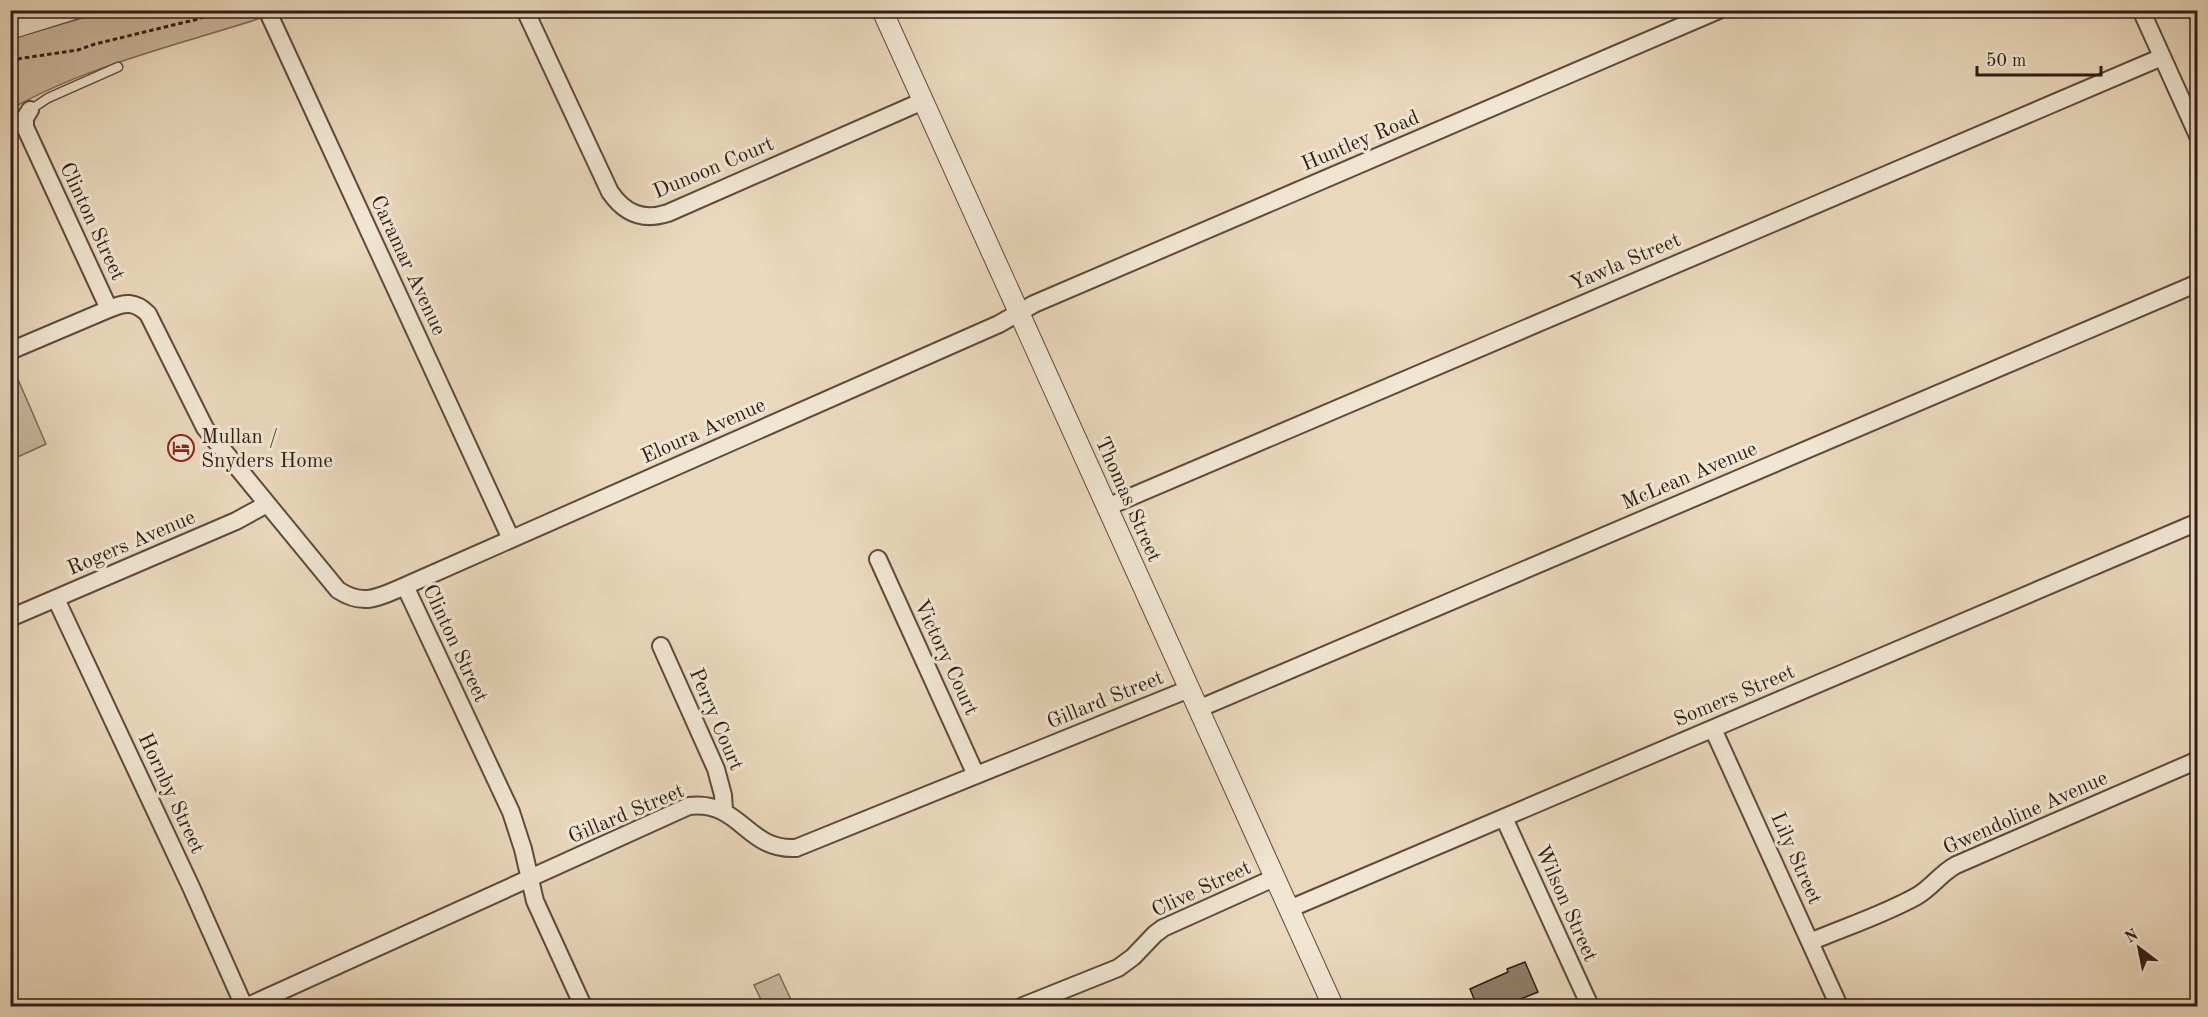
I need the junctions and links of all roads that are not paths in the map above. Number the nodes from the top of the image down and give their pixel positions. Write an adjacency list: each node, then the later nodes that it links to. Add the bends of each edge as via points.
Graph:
1 (71, 10): 7 (street)
2 (267, 10): 21 (street, Caramar Avenue)
3 (525, 10): 11 (street, Dunoon Court, via 610,192 624,209 642,217 668,213)
4 (882, 10): 11 (street, Thomas Street)
5 (1719, 10): 16 (street, Huntley Road)
6 (2141, 10): 9 (street)
7 (44, 14): 8 (street)
8 (10, 28)
9 (2162, 57): 13 (street); 19 (street, Yawla Street)
10 (118, 67): 12 (lane)
11 (923, 101): 16 (street, Thomas Street)
12 (30, 110): 15 (street, Clinton Street, via 25,127)
13 (2198, 136)
14 (2198, 283): 28 (street, McLean Avenue)
15 (109, 309): 17 (street); 18 (street, Clinton Street, via 130,303 148,314 202,423)
16 (1018, 313): 19 (street, Thomas Street); 21 (street, Eloura Avenue)
17 (10, 351)
18 (267, 504): 23 (street, Clinton Street, via 347,596 371,599); 24 (street, Rogers Avenue)
19 (1107, 507): 27 (street, Thomas Street)
20 (2198, 522): 29 (street, Somers Street)
21 (511, 539): 23 (street, Eloura Avenue)
22 (878, 559): 31 (street, Victory Court)
23 (405, 586): 35 (street, Clinton Street, via 511,812)
24 (56, 599): 25 (street, Rogers Avenue); 38 (street, Hornby Street)
25 (10, 618)
26 (661, 646): 32 (street, Perry Court, via 716,769)
27 (1189, 689): 28 (street, Thomas Street); 31 (street, Gillard Street)
28 (1198, 709): 34 (street, Thomas Street)
29 (1713, 729): 33 (street, Somers Street); 37 (street, Lily Street)
30 (2198, 760): 37 (street, Gwendoline Avenue, via 1956,865 1908,901)
31 (976, 775): 32 (street, Gillard Street, via 796,848 759,839)
32 (724, 811): 35 (street, Gillard Street, via 701,805 678,810)
33 (1504, 818): 36 (street, Somers Street); 42 (street, Wilson Street)
34 (1275, 878): 36 (street, Thomas Street); 40 (street, Clive Street, via 1162,928 1118,968)
35 (530, 879): 38 (street, Gillard Street); 39 (street, Clinton Street, via 535,901)
36 (1289, 909): 41 (street, Thomas Street)
37 (1810, 942): 43 (street, Lily Street)
38 (246, 1006)
39 (583, 1006)
40 (1023, 1006)
41 (1333, 1006)
42 (1590, 1006)
43 (1839, 1006)

